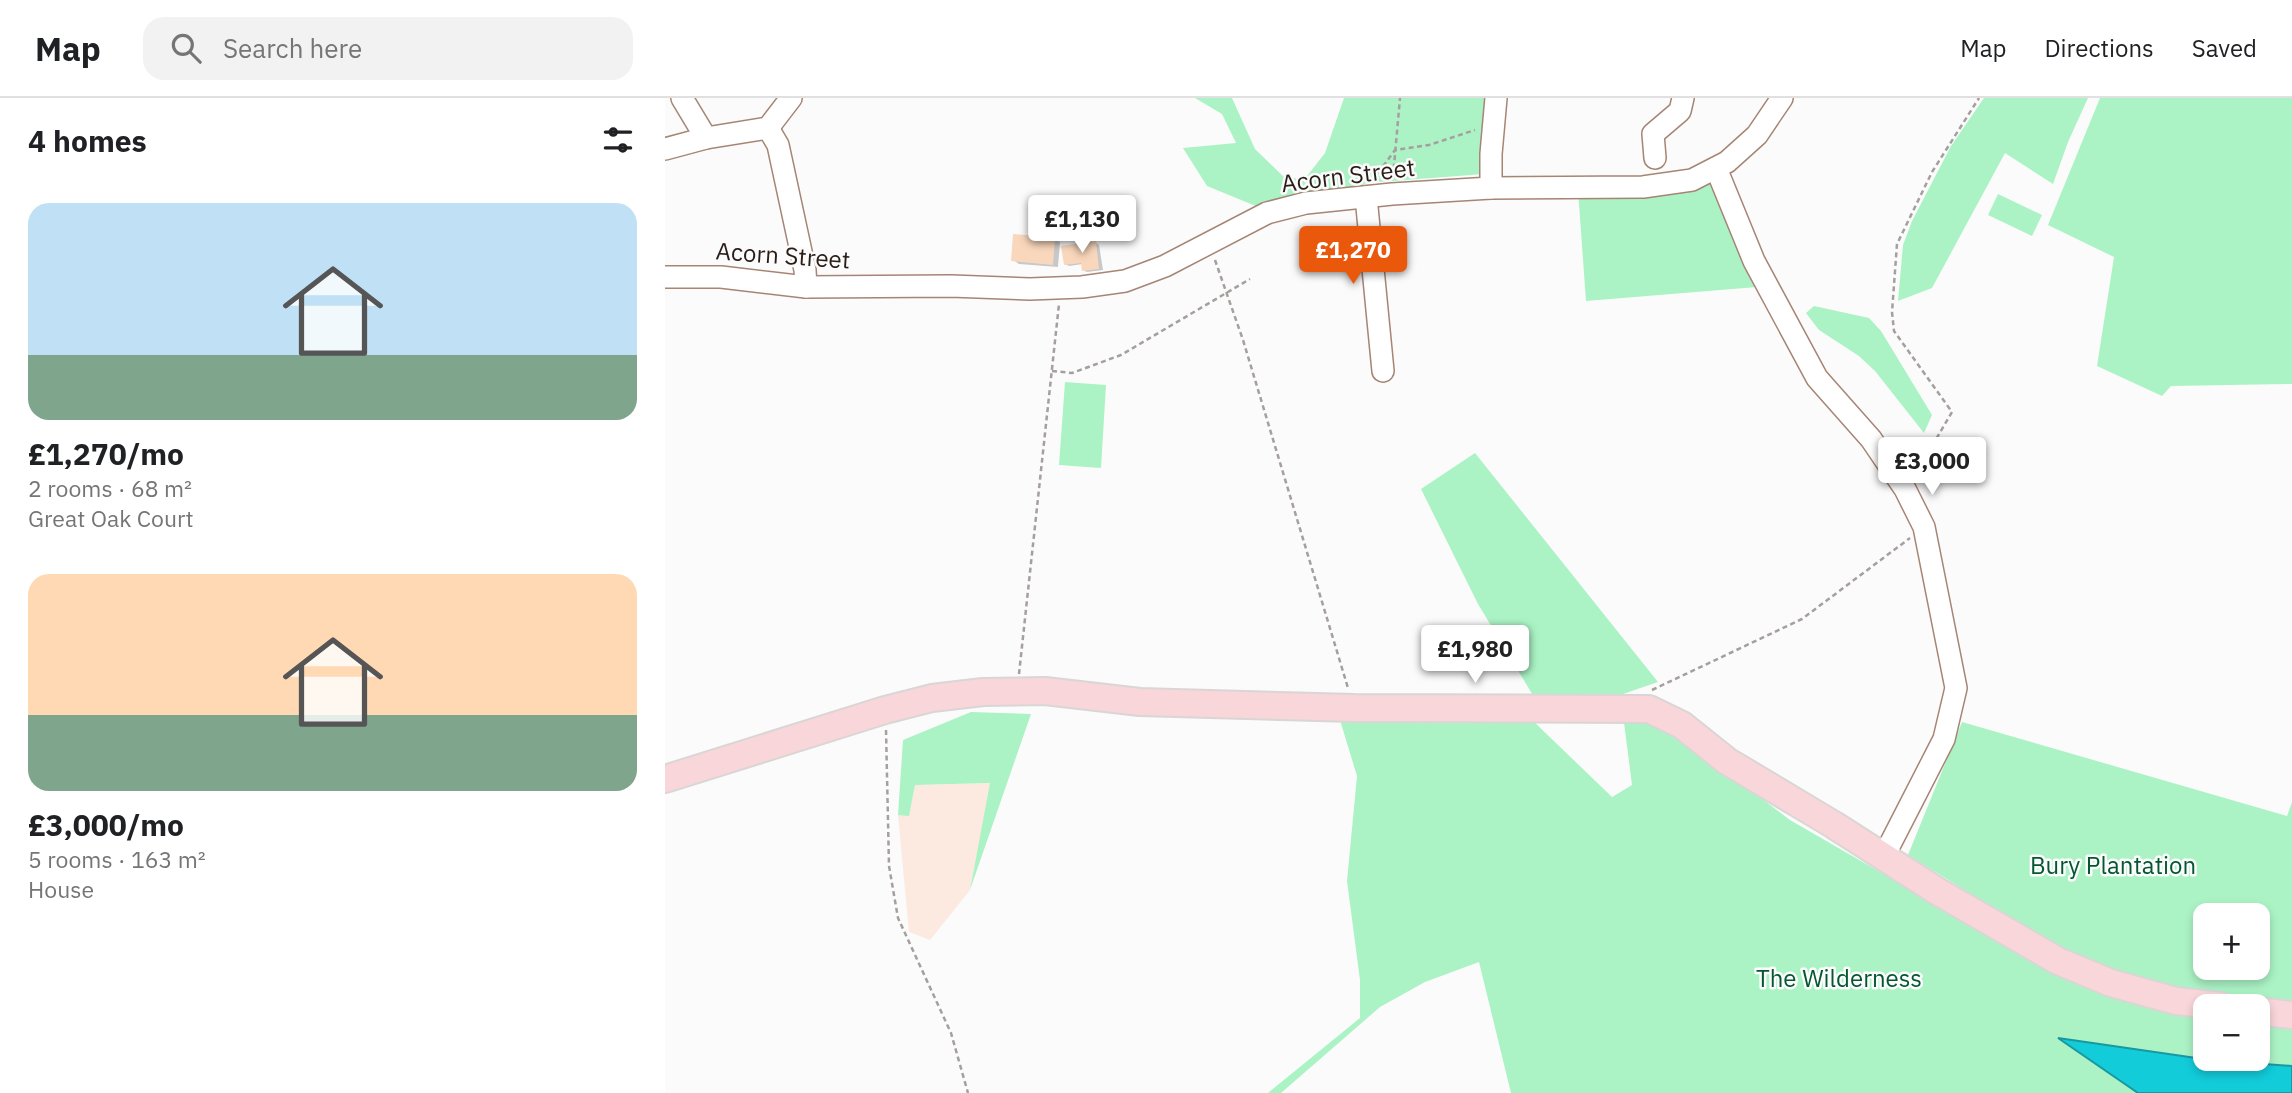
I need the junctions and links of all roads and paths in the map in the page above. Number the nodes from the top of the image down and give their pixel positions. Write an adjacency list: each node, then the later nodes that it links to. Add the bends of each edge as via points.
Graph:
1 (682, 98): 10 (street)
2 (791, 98): 9 (street)
3 (1400, 98): 12 (path)
4 (1496, 98): 8 (street)
5 (1683, 98): 13 (street, via 1680,110 1653,134)
6 (1782, 98): 14 (street, Acorn Street, via 1757,135)
7 (1979, 98): 26 (path, via 1932,172 1897,244 1894,331 1952,412)
8 (1493, 124): 12 (path, via 1429,145); 15 (street)
9 (768, 128): 10 (street); 21 (street, via 778,145)
10 (706, 138): 11 (street)
11 (665, 149)
12 (1395, 150): 16 (path); 17 (path, via 1371,183)
13 (1655, 158)
14 (1716, 168): 15 (street, Acorn Street, via 1692,180 1643,187); 26 (street, via 1754,261 1817,378 1871,439)
15 (1491, 188): 16 (street, Acorn Street)
16 (1392, 194): 17 (street, Acorn Street)
17 (1368, 196): 18 (street, Acorn Street, via 1267,213); 25 (street)
18 (1210, 244): 22 (street, Acorn Street, via 1125,281); 23 (path)
19 (665, 277): 21 (street, Acorn Street, via 721,277)
20 (1250, 279): 23 (path)
21 (806, 287): 22 (street, Acorn Street)
22 (1061, 289): 24 (path)
23 (1227, 292): 24 (path, via 1121,355 1072,373); 29 (path)
24 (1052, 371): 28 (path)
25 (1383, 371)
26 (1905, 489): 27 (street)
27 (1924, 527): 30 (path, via 1802,619 1658,687); 33 (street, via 1955,688 1944,739)
28 (1017, 691): 29 (main road, via 1140,702); 31 (main road, via 932,698)
29 (1355, 708): 30 (main road)
30 (1625, 708): 33 (main road, via 1649,709 1682,725 1727,761)
31 (885, 710): 32 (main road); 37 (path, via 889,866 898,918 951,1032)
32 (665, 779)
33 (1883, 858): 34 (main road, via 2058,961 2111,983)
34 (2193, 1003)
35 (2270, 1012): 36 (main road)
36 (2292, 1015)
37 (968, 1093)

